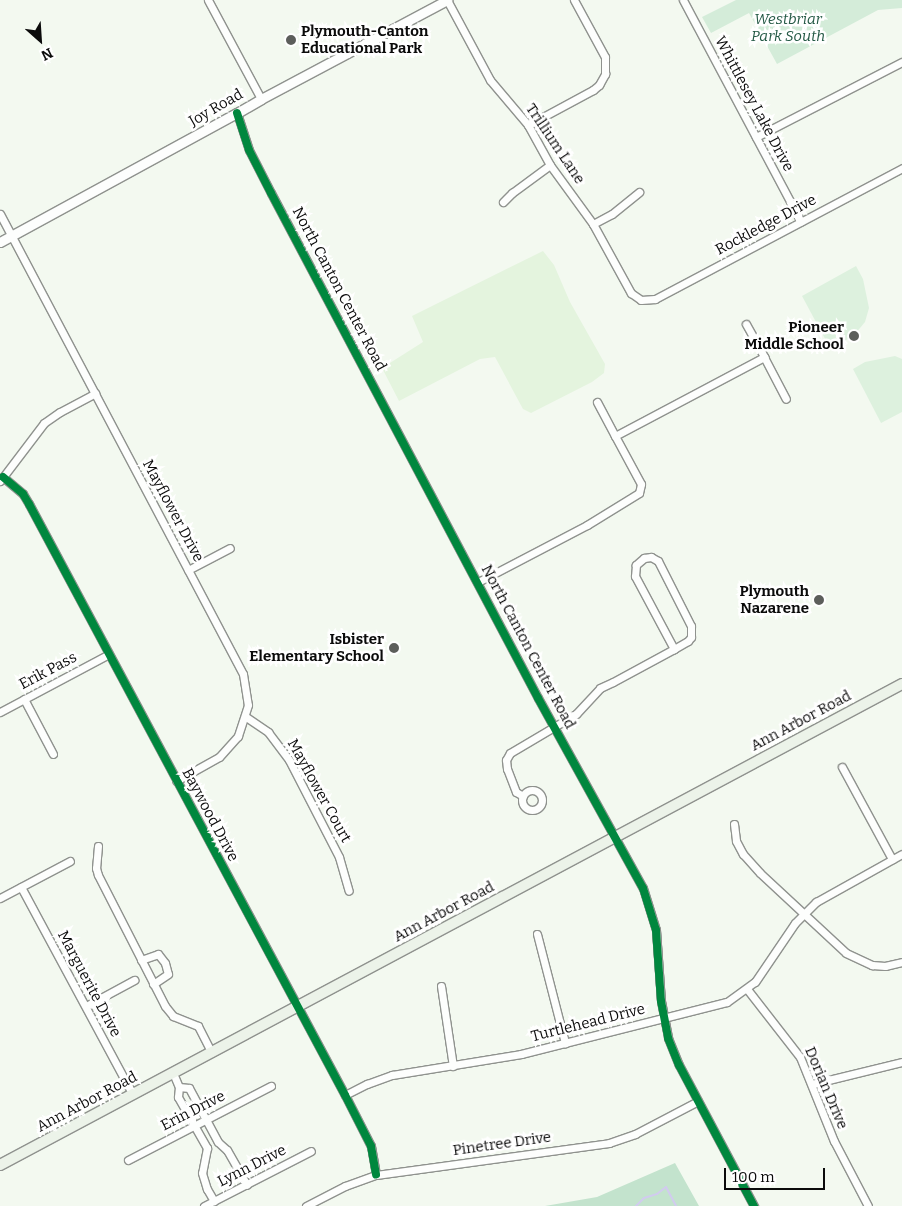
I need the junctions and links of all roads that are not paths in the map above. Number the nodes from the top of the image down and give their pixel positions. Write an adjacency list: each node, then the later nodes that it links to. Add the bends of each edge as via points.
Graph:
1 (208, 0): 6 (street)
2 (447, 0): 6 (street, Joy Road); 8 (street, Trillium Lane, via 490,80)
3 (574, 0): 8 (street, via 605,57 605,74 592,90)
4 (683, 0): 9 (street, Whittlesey Lake Drive)
5 (902, 62): 9 (street)
6 (261, 98): 7 (street, Joy Road)
7 (237, 113): 17 (street, Joy Road); 29 (street, North Canton Center Road, via 249,150 269,189)
8 (528, 124): 10 (street, Trillium Lane)
9 (756, 137): 15 (street, Whittlesey Lake Drive)
10 (550, 165): 13 (street); 16 (street, Trillium Lane)
11 (902, 168): 15 (street, Rockledge Drive)
12 (639, 192): 16 (street, via 612,214)
13 (503, 202)
14 (0, 214): 17 (street, Mayflower Drive)
15 (801, 222): 19 (street, Rockledge Drive, via 655,299)
16 (593, 224): 19 (street, Trillium Lane, via 631,293)
17 (12, 236): 18 (street, Joy Road); 22 (street, Mayflower Drive)
18 (0, 242)
19 (641, 300)
20 (746, 324): 21 (street)
21 (764, 357): 23 (street); 25 (street)
22 (95, 393): 26 (street, via 44,423); 28 (street, Mayflower Drive)
23 (786, 399)
24 (597, 402): 25 (street)
25 (616, 436): 29 (street, via 641,484 639,492 587,525)
26 (2, 479): 31 (street, Baywood Drive, via 23,494)
27 (230, 548): 28 (street)
28 (188, 570): 35 (street, Mayflower Drive, via 243,674 248,696)
29 (478, 582): 36 (street, North Canton Center Road)
30 (674, 649): 30 (street, via 689,639 691,626 658,561 644,558 636,565 635,576); 36 (street, via 600,688 576,714)
31 (108, 654): 33 (street, Erik Pass); 39 (street, Baywood Drive)
32 (902, 684): 42 (main road, Ann Arbor Road)
33 (24, 699): 34 (street, Erik Pass); 37 (street)
34 (0, 712)
35 (246, 717): 39 (street, Mayflower Drive, via 238,736 225,752); 48 (street, Mayflower Court, via 268,732 290,760 339,857)
36 (555, 728): 40 (street, via 514,750 508,757 506,764 510,780 516,792); 42 (street, North Canton Center Road)
37 (53, 754)
38 (842, 766): 45 (street)
39 (176, 781): 59 (street, Baywood Drive)
40 (523, 796)
41 (734, 824): 50 (street, via 736,840 743,854)
42 (616, 837): 59 (main road, Ann Arbor Road); 60 (street, North Canton Center Road, via 643,888 653,916)
43 (98, 846): 52 (street, via 98,875)
44 (902, 854): 45 (street, Turtlehead Drive)
45 (892, 859): 50 (street, Turtlehead Drive, via 836,889)
46 (70, 861): 47 (street)
47 (21, 886): 49 (street); 58 (street, Marguerite Drive)
48 (349, 891)
49 (0, 898)
50 (803, 913): 53 (street, via 855,959 878,965); 57 (street, Turtlehead Drive, via 762,973)
51 (538, 934): 61 (street)
52 (141, 960): 55 (street); 55 (street, via 156,954 165,963 168,974)
53 (902, 962)
54 (134, 980): 58 (street)
55 (153, 984): 62 (street, via 169,1013 198,1026)
56 (441, 986): 64 (street)
57 (747, 989): 60 (street, Turtlehead Drive, via 721,1005); 66 (street, Dorian Drive, via 794,1048)
58 (86, 1006): 69 (street, Marguerite Drive)
59 (298, 1007): 62 (main road, Ann Arbor Road); 70 (street, Baywood Drive)
60 (663, 1019): 61 (street, Turtlehead Drive); 71 (street, North Canton Center Road, via 674,1055)
61 (565, 1043): 64 (street, Turtlehead Drive)
62 (212, 1053): 65 (main road, Ann Arbor Road)
63 (902, 1062): 66 (street)
64 (453, 1066): 70 (street, Turtlehead Drive, via 392,1075)
65 (173, 1074): 67 (street); 69 (main road, Ann Arbor Road)
66 (812, 1084): 85 (street, Dorian Drive, via 834,1141)
67 (179, 1086): 72 (street, via 189,1088); 73 (street, via 178,1097)
68 (271, 1086): 72 (street, Erin Drive)
69 (133, 1095): 78 (main road, Ann Arbor Road)
70 (345, 1095): 79 (street, Baywood Drive, via 371,1146)
71 (698, 1101): 79 (street, Pinetree Drive, via 635,1134 609,1143); 84 (street, North Canton Center Road)
72 (206, 1120): 73 (street, Erin Drive); 74 (street)
73 (195, 1126): 75 (street); 77 (street, Erin Drive)
74 (218, 1142): 75 (street); 80 (street, via 227,1150)
75 (207, 1148): 81 (street, via 202,1173)
76 (311, 1151): 80 (street, Lynn Drive)
77 (128, 1160)
78 (0, 1165)
79 (376, 1175): 83 (street, Pinetree Drive)
80 (246, 1185): 81 (street, Lynn Drive)
81 (214, 1201): 82 (street, Lynn Drive)
82 (204, 1206)
83 (306, 1206)
84 (754, 1206)
85 (868, 1206)

